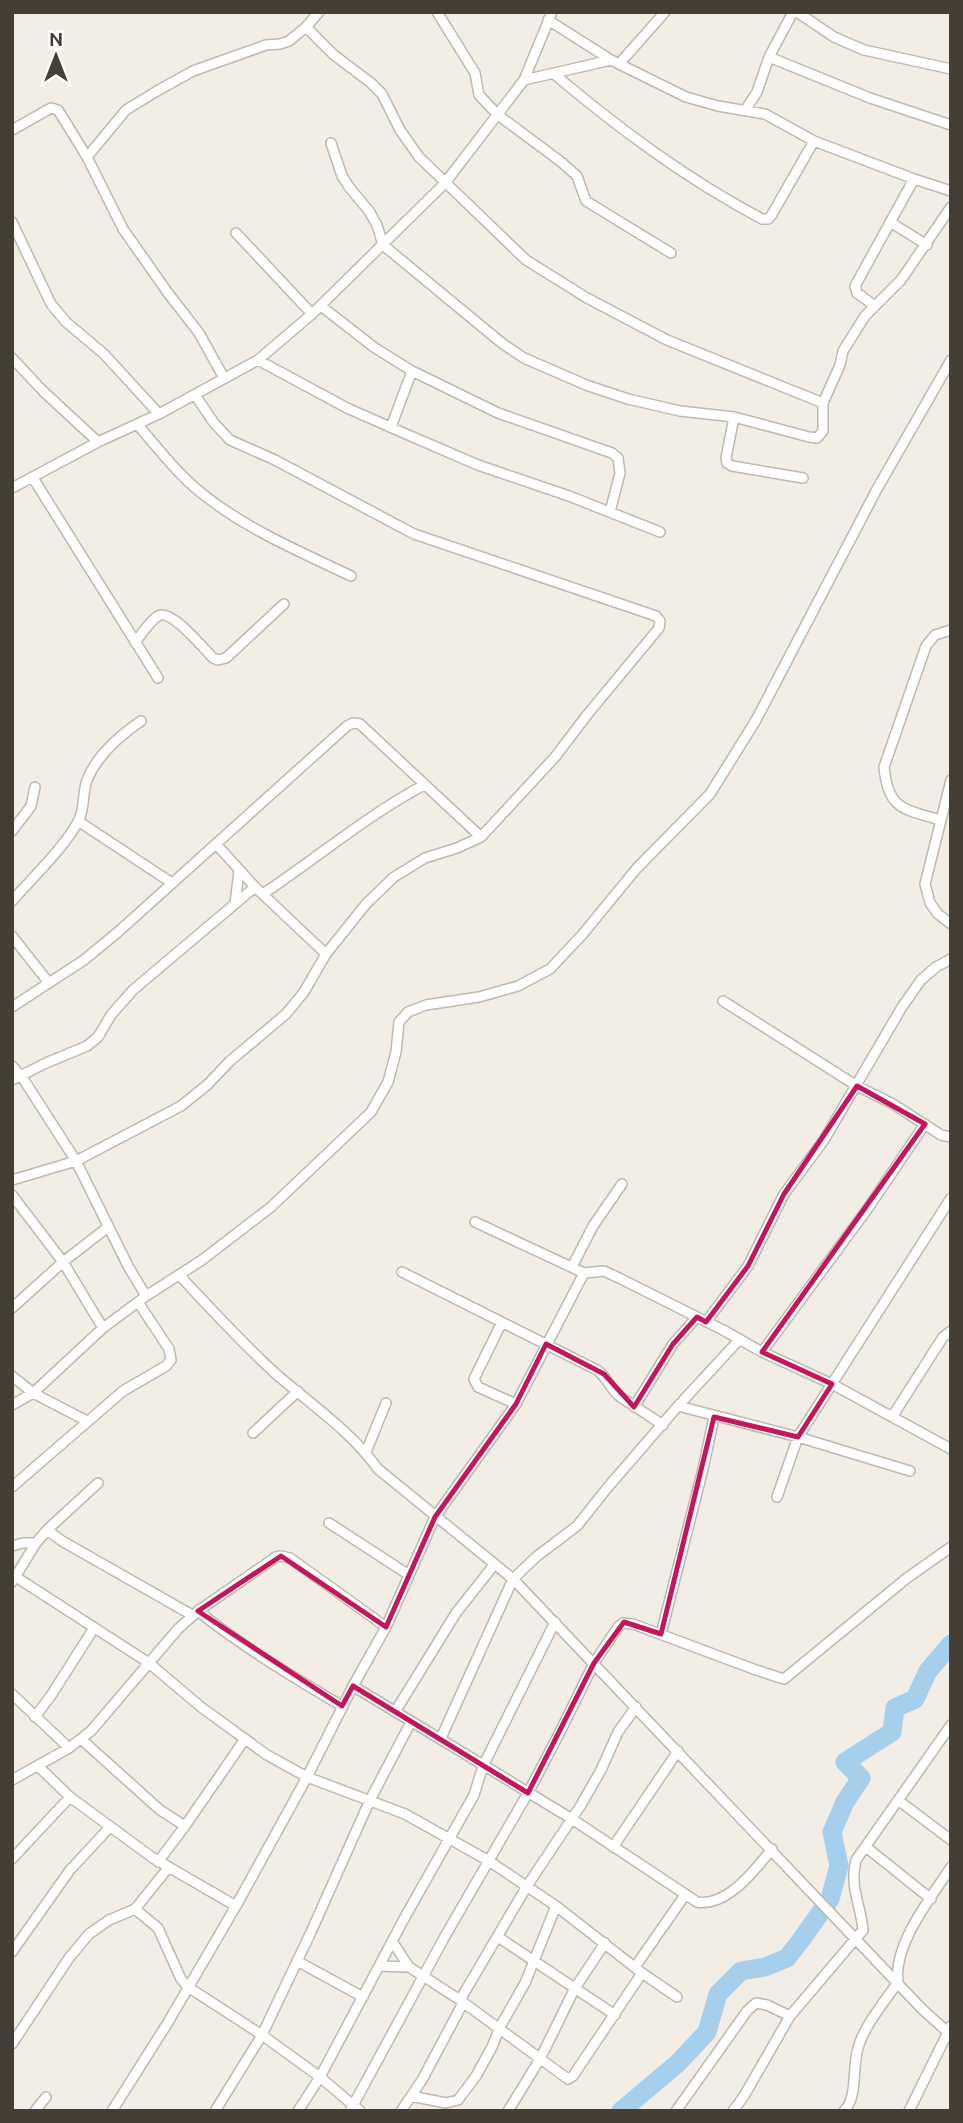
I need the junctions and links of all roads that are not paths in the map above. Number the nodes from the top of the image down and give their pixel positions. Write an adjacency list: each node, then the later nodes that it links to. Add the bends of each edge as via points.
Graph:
1 (319, 12): 6 (street)
2 (437, 12): 15 (street, via 475,73 480,95)
3 (665, 12): 8 (street)
4 (795, 12): 7 (street); 9 (street, via 864,50)
5 (550, 16): 8 (street); 11 (street)
6 (306, 27): 20 (street, via 289,41 193,71 157,91 126,110); 22 (street, via 382,94 419,157)
7 (769, 57): 12 (street); 16 (street)
8 (615, 62): 10 (street); 13 (street, via 686,97)
9 (951, 69)
10 (554, 75): 11 (street); 18 (street, via 657,156 762,219 771,216)
11 (524, 80): 15 (street)
12 (757, 92): 13 (street); 14 (street)
13 (746, 109): 14 (street)
14 (765, 114): 18 (street)
15 (498, 115): 22 (street); 30 (street, via 576,176 586,201)
16 (951, 125)
17 (12, 130): 20 (street, via 57,108)
18 (814, 141): 21 (street)
19 (331, 143): 28 (street, via 342,176 369,211)
20 (87, 157): 38 (street, via 123,229 199,333)
21 (914, 179): 23 (street); 26 (street)
22 (445, 183): 28 (street); 40 (street, via 526,260 587,299 667,340)
23 (951, 191)
24 (951, 207): 29 (street)
25 (12, 222): 41 (street, via 51,304)
26 (890, 222): 29 (street); 32 (street, via 855,286 857,293)
27 (236, 233): 33 (street)
28 (383, 245): 31 (street); 42 (street, via 524,358 628,400)
29 (927, 245): 32 (street)
30 (671, 253)
31 (321, 306): 33 (street); 37 (street)
32 (875, 306): 40 (street, via 842,351)
33 (312, 314): 35 (street)
34 (12, 358): 45 (street)
35 (258, 360): 38 (street); 44 (street)
36 (951, 360): 95 (street, via 877,489 757,720 710,794 637,868 550,969 479,997 426,1004 408,1012 399,1022 388,1082 371,1112 271,1207)
37 (412, 371): 44 (street); 49 (street, via 498,413 612,453 618,458 620,473)
38 (224, 378): 39 (street)
39 (195, 395): 41 (street); 63 (street, via 230,440 414,534 604,597 660,621 555,757)
40 (823, 403): 42 (street, via 823,431 817,438)
41 (159, 414): 43 (street)
42 (734, 417): 47 (street, via 727,463)
43 (137, 424): 45 (street); 51 (street, via 201,494 233,517)
44 (391, 428): 49 (street)
45 (98, 442): 46 (street)
46 (33, 478): 48 (street); 54 (street)
47 (803, 478)
48 (12, 488)
49 (610, 512): 50 (street)
50 (660, 532)
51 (351, 576)
52 (284, 604): 54 (street, via 226,658 213,659 166,615 156,618)
53 (951, 629): 60 (street, via 934,635 926,646 884,767 885,782 901,808)
54 (135, 642): 55 (street)
55 (158, 678)
56 (141, 721): 61 (street, via 115,740 97,764 87,780)
57 (951, 780): 60 (street)
58 (424, 785): 63 (street); 64 (street, via 360,724 353,723); 68 (street, via 363,821)
59 (35, 788): 62 (street, via 31,806)
60 (940, 820): 71 (street, via 925,884 930,903)
61 (78, 821): 66 (street); 69 (street)
62 (12, 831)
63 (481, 837): 73 (street, via 425,858 394,877)
64 (216, 844): 65 (street); 66 (street)
65 (239, 871): 67 (street); 70 (street)
66 (172, 883): 75 (street, via 84,960)
67 (255, 887): 68 (street); 70 (street)
68 (262, 894): 73 (street)
69 (12, 901)
70 (235, 904): 79 (street, via 133,990 87,1046)
71 (951, 924)
72 (12, 936): 75 (street)
73 (326, 954): 84 (street, via 286,1014 207,1085 181,1106)
74 (950, 960): 81 (street, via 921,980)
75 (49, 983): 77 (street)
76 (723, 1001): 81 (street)
77 (12, 1007)
78 (12, 1066): 79 (street)
79 (22, 1077): 80 (street); 84 (street)
80 (12, 1080)
81 (857, 1086): 82 (street); 98 (street, via 784,1194 747,1266)
82 (925, 1124): 83 (street); 104 (street)
83 (951, 1137)
84 (76, 1161): 85 (street); 90 (street)
85 (12, 1180)
86 (622, 1184): 92 (street)
87 (951, 1198): 106 (street)
88 (13, 1200): 91 (street)
89 (475, 1222): 92 (street)
90 (108, 1227): 91 (street); 96 (street)
91 (63, 1262): 97 (street); 100 (street)
92 (572, 1267): 94 (street)
93 (402, 1272): 99 (street)
94 (584, 1273): 98 (street, via 604,1272); 103 (street)
95 (180, 1276): 96 (street); 107 (street, via 227,1327)
96 (142, 1299): 100 (street); 116 (street, via 171,1360)
97 (12, 1308)
98 (702, 1319): 102 (street); 113 (street, via 673,1344)
99 (502, 1322): 103 (street); 110 (street, via 474,1379 478,1387)
100 (103, 1328): 108 (street)
101 (951, 1331): 115 (street)
102 (739, 1340): 104 (street); 112 (street)
103 (546, 1344): 110 (street); 113 (street, via 604,1374 613,1391)
104 (762, 1352): 106 (street)
105 (12, 1376): 108 (street)
106 (832, 1384): 115 (street); 119 (street)
107 (298, 1391): 118 (street); 121 (street)
108 (33, 1393): 111 (street); 116 (street)
109 (386, 1403): 121 (street)
110 (516, 1404): 126 (street)
111 (12, 1405)
112 (678, 1406): 114 (street); 117 (street)
113 (634, 1407): 117 (street)
114 (714, 1417): 119 (street); 140 (street)
115 (892, 1417): 120 (street)
116 (87, 1421): 124 (street)
117 (663, 1425): 134 (street, via 576,1526)
118 (253, 1433)
119 (798, 1437): 122 (street); 125 (street)
120 (951, 1449)
121 (366, 1452): 126 (street, via 378,1469)
122 (909, 1471)
123 (98, 1483): 128 (street)
124 (12, 1487)
125 (777, 1497)
126 (435, 1517): 132 (street); 133 (street)
127 (329, 1523): 133 (street)
128 (47, 1530): 129 (street); 136 (street)
129 (36, 1543): 130 (street); 135 (street)
130 (12, 1546)
131 (951, 1547): 140 (street, via 784,1679)
132 (494, 1565): 134 (street); 147 (street, via 456,1613)
133 (409, 1575): 138 (street)
134 (513, 1579): 137 (street); 151 (street)
135 (14, 1580): 139 (street)
136 (195, 1613): 138 (street, via 281,1556); 141 (street); 145 (street)
137 (555, 1622): 142 (street); 157 (street)
138 (386, 1627): 143 (street)
139 (94, 1628): 141 (street); 148 (street)
140 (662, 1634): 142 (street, via 623,1623)
141 (149, 1663): 152 (street); 153 (street)
142 (594, 1663): 146 (street); 160 (street)
143 (353, 1686): 145 (street); 147 (street)
144 (12, 1694): 148 (street)
145 (342, 1706): 158 (street)
146 (636, 1707): 155 (street); 164 (street)
147 (395, 1712): 149 (street)
148 (35, 1717): 154 (street)
149 (411, 1721): 151 (street); 162 (street)
150 (951, 1725): 163 (street)
151 (441, 1738): 157 (street)
152 (81, 1739): 154 (street); 165 (street, via 160,1810)
153 (245, 1739): 158 (street); 165 (street)
154 (69, 1748): 156 (street)
155 (678, 1751): 169 (street); 171 (street)
156 (38, 1766): 159 (street); 161 (street)
157 (483, 1766): 160 (street); 167 (street, via 474,1795)
158 (307, 1777): 162 (street); 180 (street)
159 (12, 1780)
160 (528, 1793): 164 (street); 173 (street)
161 (70, 1797): 166 (street); 172 (street)
162 (370, 1800): 167 (street); 188 (street)
163 (898, 1800): 168 (street); 170 (street)
164 (572, 1819): 169 (street); 177 (street)
165 (185, 1826): 174 (street)
166 (110, 1827): 174 (street); 187 (street, via 70,1870)
167 (449, 1839): 173 (street); 185 (street)
168 (951, 1840)
169 (613, 1847): 178 (street)
170 (866, 1847): 179 (street); 184 (street, via 853,1872 864,1927)
171 (772, 1849): 178 (street, via 746,1882 713,1901 697,1902); 184 (street)
172 (12, 1859)
173 (489, 1861): 177 (street); 193 (street)
174 (158, 1862): 175 (street)
175 (169, 1867): 180 (street); 182 (street)
176 (951, 1867): 179 (street)
177 (527, 1886): 181 (street); 183 (street)
178 (685, 1895): 192 (street)
179 (931, 1899): 194 (street, via 912,1927 900,1957)
180 (236, 1906): 195 (street)
181 (556, 1906): 186 (street); 189 (street)
182 (135, 1909): 195 (street, via 158,1928); 203 (street, via 89,1934)
183 (498, 1937): 189 (street); 199 (street)
184 (856, 1938): 194 (street); 201 (street)
185 (392, 1941): 190 (street); 191 (street)
186 (605, 1943): 192 (street); 196 (street)
187 (12, 1952)
188 (297, 1961): 197 (street); 206 (street)
189 (534, 1961): 196 (street); 204 (street)
190 (379, 1966): 191 (street); 197 (street)
191 (409, 1967): 193 (street)
192 (638, 1970): 198 (street); 200 (street)
193 (424, 1976): 199 (street); 212 (street)
194 (898, 1982): 205 (street); 221 (street, via 859,2043 851,2099)
195 (188, 1987): 206 (street); 214 (street)
196 (575, 1988): 200 (street); 208 (street)
197 (363, 1997): 209 (street)
198 (677, 1997)
199 (462, 2001): 204 (street); 210 (street)
200 (615, 2015): 208 (street, via 571,2079)
201 (790, 2016): 219 (street, via 756,2003); 220 (street)
202 (12, 2019): 203 (street)
203 (23, 2025): 207 (street)
204 (500, 2027): 208 (street); 210 (street, via 476,2076 458,2099 446,2103)
205 (950, 2031): 222 (street)
206 (262, 2035): 209 (street); 215 (street)
207 (12, 2044)
208 (540, 2059): 218 (street)
209 (320, 2077): 212 (street); 216 (street)
210 (411, 2096): 217 (street)
211 (46, 2097): 213 (street)
212 (355, 2109)
213 (35, 2111)
214 (112, 2111)
215 (215, 2111)
216 (298, 2111)
217 (401, 2111)
218 (508, 2111)
219 (676, 2111)
220 (733, 2111)
221 (844, 2111)
222 (909, 2111)

